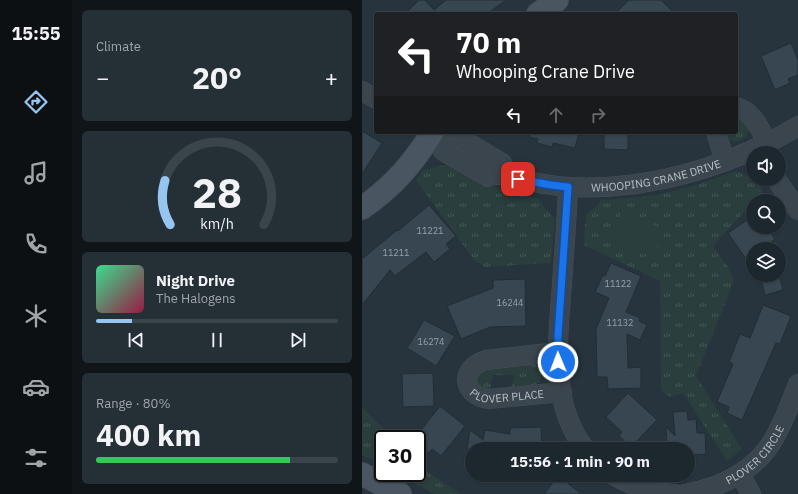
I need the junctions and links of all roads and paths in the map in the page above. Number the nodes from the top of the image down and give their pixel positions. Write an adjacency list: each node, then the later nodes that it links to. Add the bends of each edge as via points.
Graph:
1 (557, 0): 2 (street)
2 (541, 12)
3 (362, 91): 4 (street)
4 (374, 98)
5 (738, 108): 10 (street, via 748,112 753,118)
6 (798, 126): 11 (street, WHOOPING CRANE DRIVE)
7 (431, 134): 16 (street, via 402,174)
8 (454, 134): 15 (street, WHOOPING CRANE DRIVE, via 502,162 506,174 532,182)
9 (717, 134): 13 (street)
10 (760, 146)
11 (764, 146)
12 (746, 153): 13 (street, WHOOPING CRANE DRIVE)
13 (725, 161): 15 (street, WHOOPING CRANE DRIVE, via 645,182 609,187)
14 (781, 186): 17 (street)
15 (568, 187): 18 (street)
16 (362, 208)
17 (798, 210)
18 (558, 352): 20 (street); 20 (street, PLOVER PLACE, via 478,362 469,372 468,384 470,390 482,398)
19 (798, 384): 23 (street, PLOVER CIRCLE, via 776,436 761,456)
20 (562, 392): 21 (street, via 571,426)
21 (581, 442)
22 (362, 474): 25 (street)
23 (740, 474): 27 (street, PLOVER CIRCLE, via 707,490); 28 (street)
24 (627, 482): 26 (street, via 653,492)
25 (400, 494)
26 (676, 494)
27 (684, 494)
28 (751, 494)

